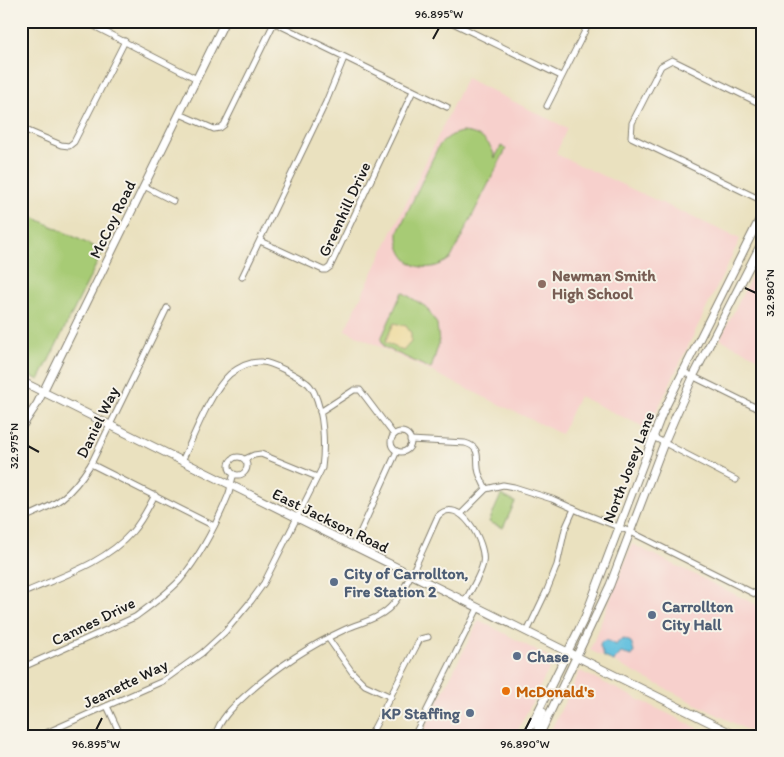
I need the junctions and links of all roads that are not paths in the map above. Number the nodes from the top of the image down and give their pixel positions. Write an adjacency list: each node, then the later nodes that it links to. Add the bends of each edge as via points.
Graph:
1 (84, 21): 6 (street)
2 (225, 21): 9 (street, McCoy Road)
3 (449, 21): 8 (street)
4 (590, 21): 8 (street)
5 (273, 22): 7 (street); 14 (street, via 224,125 214,129)
6 (125, 41): 9 (street); 15 (street, via 74,142 69,146 61,145)
7 (344, 58): 10 (street); 21 (street)
8 (561, 76): 12 (street)
9 (197, 79): 14 (street, McCoy Road)
10 (413, 91): 13 (street); 21 (street, Greenhill Drive, via 330,267 323,270)
11 (763, 105): 18 (street, via 672,60 661,66 632,123 631,137)
12 (547, 106)
13 (447, 107)
14 (180, 114): 16 (street, McCoy Road)
15 (21, 128)
16 (144, 186): 17 (street); 27 (street, McCoy Road)
17 (173, 201)
18 (763, 201)
19 (763, 212): 24 (street, North Josey Lane)
20 (763, 240): 25 (street, North Josey Lane)
21 (260, 241): 22 (street)
22 (242, 277)
23 (167, 308): 30 (street, Daniel Way)
24 (682, 371): 25 (street); 33 (street, North Josey Lane)
25 (693, 376): 28 (street); 35 (street, North Josey Lane)
26 (21, 381): 27 (street, East Jackson Road)
27 (42, 392): 30 (street, East Jackson Road); 31 (street, McCoy Road)
28 (763, 410)
29 (320, 412): 32 (street, via 354,390 360,390); 38 (street, Jeanette Way, via 314,393 306,382 268,363 254,362 242,366 223,382 212,398); 41 (street, Jeanette Way, via 323,456)
30 (109, 425): 38 (street, East Jackson Road); 39 (street, Daniel Way)
31 (21, 428)
32 (394, 435): 34 (street, via 405,433); 36 (street, via 391,444)
33 (653, 437): 35 (street); 51 (street, North Josey Lane)
34 (410, 440): 36 (street, via 408,449); 44 (street, via 472,444 477,450 479,472)
35 (664, 443): 42 (street); 52 (street, North Josey Lane)
36 (397, 451): 53 (street)
37 (244, 459): 40 (street, via 245,471 240,475); 40 (street, via 236,456 230,461 230,470); 41 (street, via 262,454)
38 (182, 461): 43 (street, East Jackson Road)
39 (91, 464): 45 (street); 49 (street, Daniel Way, via 79,483 61,501)
40 (234, 474): 43 (street, Cannes Drive)
41 (317, 477): 48 (street, Jeanette Way)
42 (736, 480)
43 (230, 485): 48 (street, East Jackson Road); 50 (street, Cannes Drive)
44 (486, 489): 46 (street, via 503,485 514,487 541,494); 47 (street)
45 (155, 496): 50 (street); 55 (street, via 144,517 117,546 97,560)
46 (574, 509): 51 (street); 59 (street, via 550,582)
47 (461, 514): 54 (street, via 447,510 438,516); 57 (street, via 479,538 483,555)
48 (297, 518): 53 (street, East Jackson Road); 67 (street, Jeanette Way, via 264,583 225,632 163,681)
49 (21, 519)
50 (214, 526): 64 (street, Cannes Drive, via 179,581 150,607 120,624)
51 (620, 527): 52 (street); 62 (street, North Josey Lane)
52 (631, 532): 56 (street); 63 (street, North Josey Lane)
53 (354, 546): 54 (street, East Jackson Road)
54 (410, 574): 57 (street, East Jackson Road); 61 (street, via 388,610)
55 (21, 594)
56 (763, 598)
57 (466, 601): 58 (street, East Jackson Road)
58 (478, 608): 59 (street, East Jackson Road); 75 (street)
59 (527, 632): 62 (street, East Jackson Road)
60 (428, 637): 65 (street, via 420,639)
61 (328, 638): 65 (street, via 352,672 366,685); 73 (street, via 264,678 232,708 219,724)
62 (568, 652): 63 (street, East Jackson Road); 66 (street, North Josey Lane)
63 (578, 657): 70 (street, North Josey Lane); 76 (street, East Jackson Road)
64 (21, 668)
65 (391, 697): 74 (street)
66 (543, 702): 69 (street, North Josey Lane); 70 (street, via 545,707 537,725)
67 (107, 706): 68 (street, Jeanette Way); 72 (street)
68 (53, 733): 71 (street, Jeanette Way)
69 (528, 734)
70 (540, 735)
71 (39, 736)
72 (120, 736)
73 (215, 736)
74 (370, 736)
75 (414, 736)
76 (736, 736)

